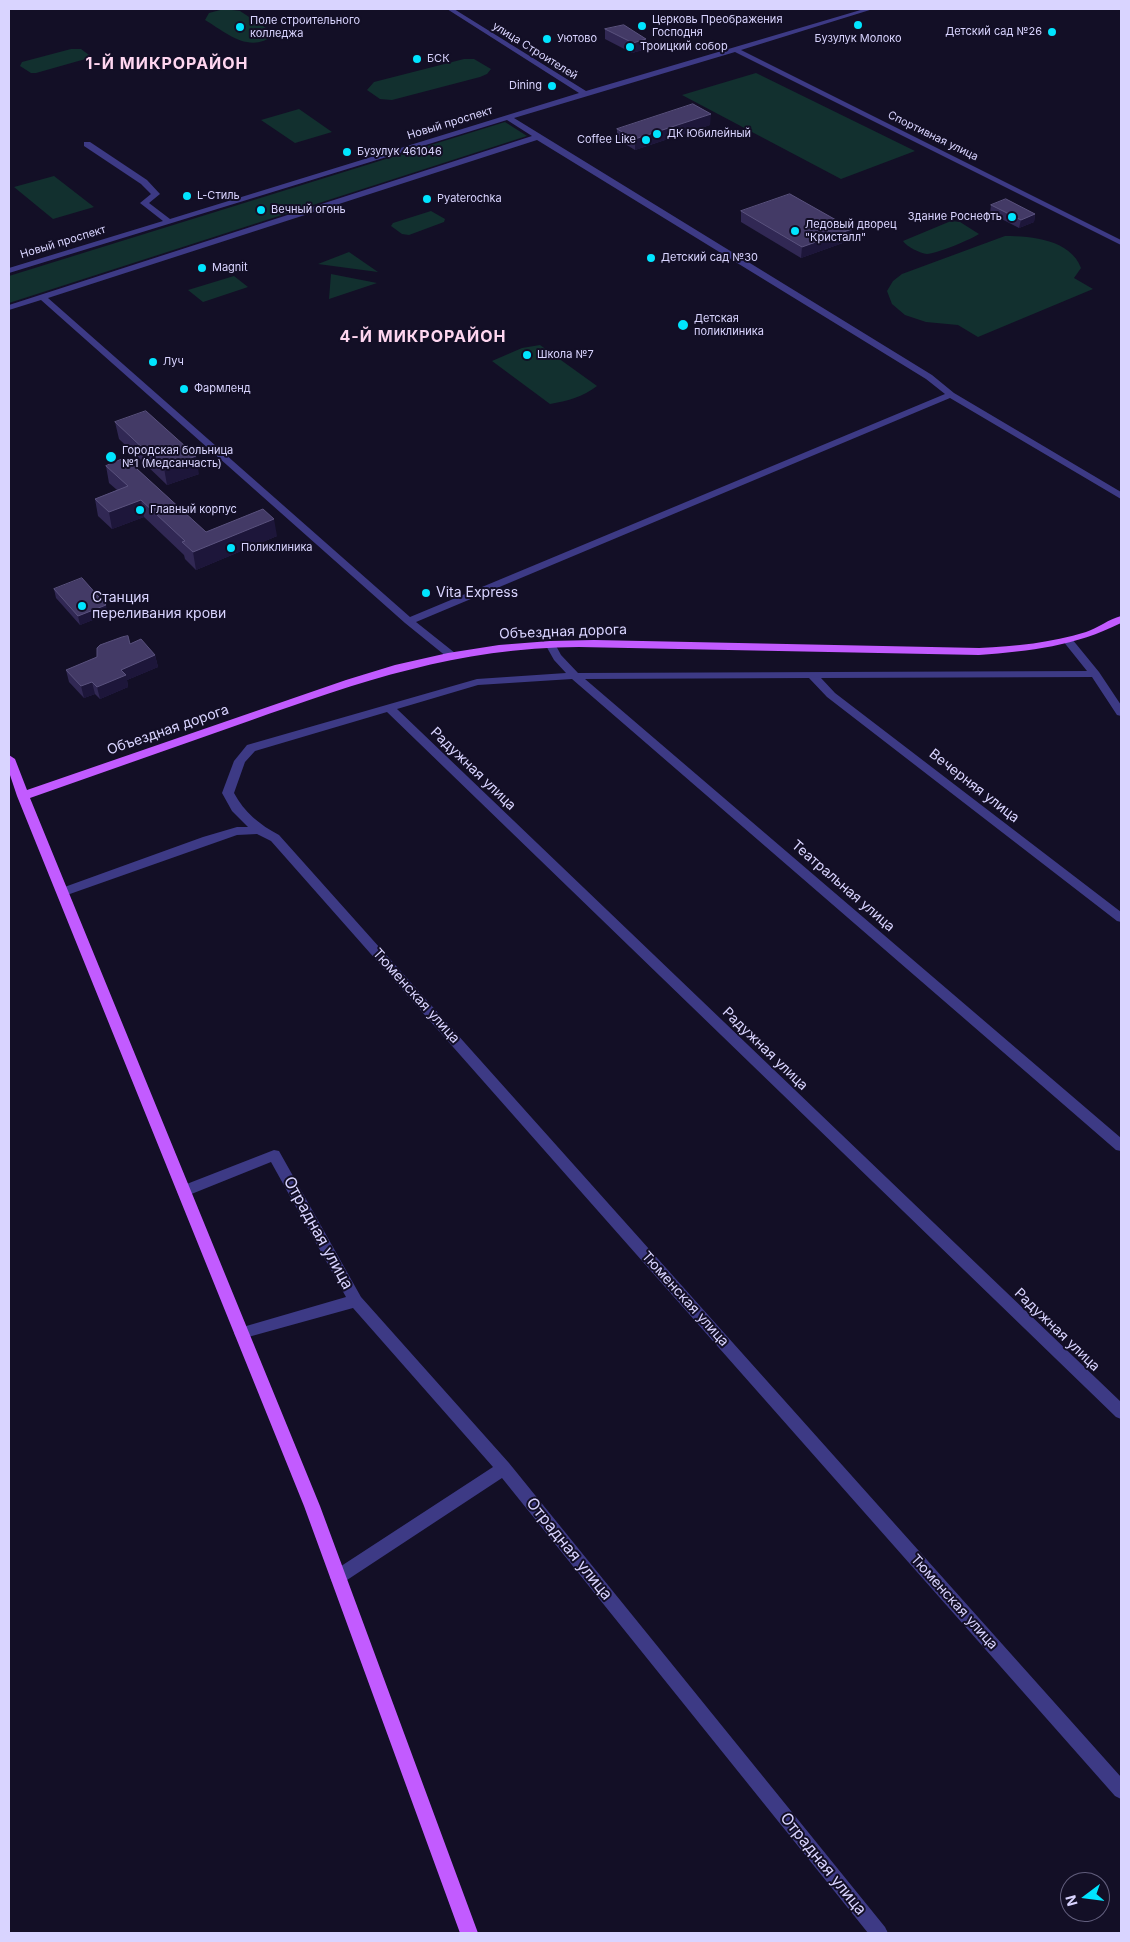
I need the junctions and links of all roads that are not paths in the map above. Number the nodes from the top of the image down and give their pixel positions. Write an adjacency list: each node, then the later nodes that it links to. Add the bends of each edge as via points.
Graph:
1 (450, 9): 4 (street, улица Строителей)
2 (870, 9): 3 (street, Новый проспект)
3 (735, 49): 4 (street, Новый проспект); 9 (street, Спортивная улица)
4 (585, 94): 5 (street, Новый проспект)
5 (508, 117): 6 (street); 8 (street, Новый проспект)
6 (538, 137): 11 (street); 13 (street, via 929,377)
7 (87, 144): 8 (street, via 144,182 156,194 144,203)
8 (170, 222): 10 (street, Новый проспект)
9 (1121, 243)
10 (9, 271)
11 (43, 298): 12 (street); 16 (street)
12 (9, 308)
13 (951, 395): 14 (street); 16 (street)
14 (1121, 496)
15 (1121, 619): 17 (main road, Объездная дорога, via 1099,631)
16 (409, 621): 19 (street)
17 (1068, 641): 18 (main road, Объездная дорога, via 1011,650 936,652 818,647); 21 (street)
18 (550, 644): 19 (main road, Объездная дорога); 22 (street, Театральная улица, via 558,659)
19 (451, 655): 28 (main road, Объездная дорога, via 366,677)
20 (811, 674): 21 (street); 22 (street); 31 (street, Вечерняя улица, via 831,695)
21 (1095, 674): 24 (street)
22 (575, 676): 25 (street, via 477,682); 32 (street, Театральная улица)
23 (1121, 693): 24 (street)
24 (1110, 696): 26 (street)
25 (388, 708): 29 (street, Тюменская улица, via 251,748 240,761 228,793 236,808); 36 (street, Радужная улица)
26 (1121, 713)
27 (9, 759): 28 (main road)
28 (23, 796): 30 (main road)
29 (259, 830): 30 (street, via 207,840); 39 (street, Тюменская улица, via 275,838)
30 (62, 892): 33 (main road)
31 (1121, 918)
32 (1121, 1146)
33 (184, 1191): 34 (street, Отрадная улица, via 274,1155); 35 (main road)
34 (356, 1301): 35 (street); 37 (street, Отрадная улица)
35 (241, 1333): 38 (main road)
36 (1121, 1412)
37 (504, 1468): 38 (street); 41 (street, Отрадная улица)
38 (338, 1577): 40 (main road)
39 (1121, 1790)
40 (469, 1933)
41 (880, 1933)

